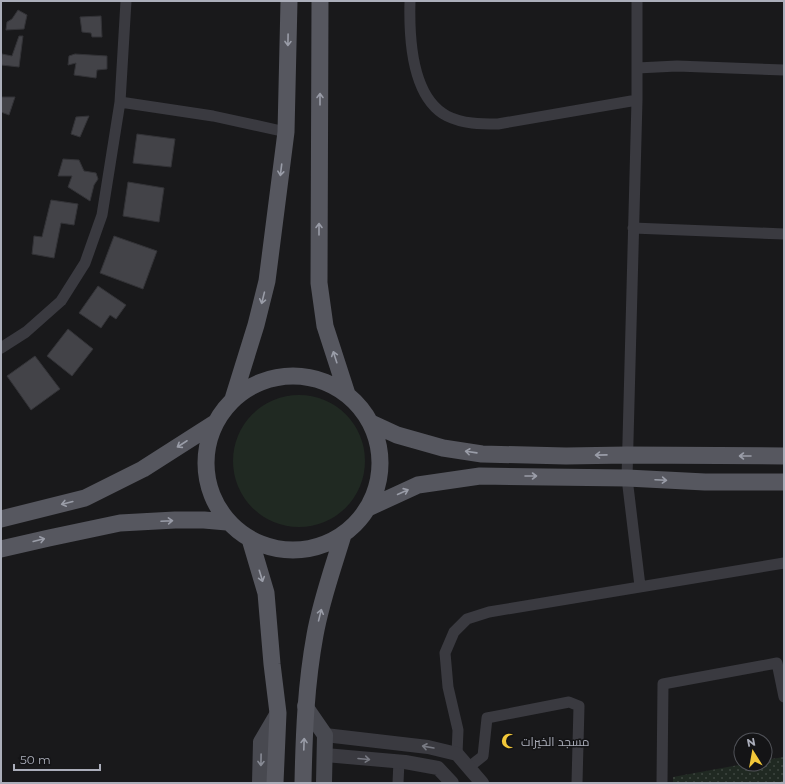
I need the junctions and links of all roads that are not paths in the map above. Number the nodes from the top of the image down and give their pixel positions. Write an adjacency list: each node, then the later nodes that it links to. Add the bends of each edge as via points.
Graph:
1 (126, 1): 9 (street)
2 (289, 1): 10 (main road, one-way to 10)
3 (320, 1): 14 (main road, one-way to 3, via 325,326 319,283)
4 (410, 1): 8 (street, via 410,43 416,72 423,91 432,104 446,116 467,123 498,124)
5 (636, 1): 6 (street)
6 (637, 68): 7 (street, via 677,66); 8 (street)
7 (784, 70)
8 (637, 100): 11 (street)
9 (120, 102): 10 (street, via 213,116); 13 (street, via 102,215 85,263 62,301 26,332)
10 (286, 132): 15 (main road, one-way to 15, via 267,281)
11 (633, 228): 12 (street); 18 (street)
12 (784, 234)
13 (1, 348)
14 (347, 394): 15 (main road, via 314,378 291,375 260,381); 17 (main road, via 362,408)
15 (233, 399): 16 (main road)
16 (215, 423): 23 (main road, one-way to 23, via 143,469 84,498); 24 (main road, via 207,444 206,475 215,504)
17 (371, 423): 18 (main road, one-way to 17, via 482,454 443,448 397,435); 22 (main road, via 380,456 378,483)
18 (627, 455): 19 (main road, one-way to 18); 20 (street)
19 (784, 456)
20 (627, 478): 21 (main road, one-way to 21, via 704,482); 22 (main road, one-way to 20, via 418,485 480,476); 29 (street)
21 (784, 482)
22 (368, 508): 25 (main road)
23 (1, 519)
24 (227, 522): 26 (main road); 27 (main road, one-way to 24, via 120,523 175,520)
25 (343, 535): 26 (main road, via 305,549 273,548); 31 (main road, one-way to 25, via 315,634)
26 (250, 539): 32 (main road, one-way to 32, via 266,592)
27 (1, 549)
28 (784, 563): 29 (street)
29 (640, 586): 34 (street, via 489,612 467,619 454,632 445,653 448,686 458,730)
30 (784, 697): 46 (street, via 777,663 663,684)
31 (305, 706): 33 (main road); 40 (main road, one-way to 31)
32 (278, 713): 38 (main road, one-way to 38, via 262,742); 39 (main road)
33 (325, 735): 34 (street, one-way to 33, via 428,747); 35 (main road)
34 (457, 754): 37 (street)
35 (325, 755): 36 (street, one-way to 36); 41 (main road)
36 (399, 761): 42 (street); 43 (street, via 438,768)
37 (469, 767): 44 (street); 45 (street, via 483,756 487,718 569,702 579,706)
38 (260, 783)
39 (275, 783)
40 (302, 783)
41 (324, 783)
42 (398, 783)
43 (452, 783)
44 (482, 783)
45 (577, 783)
46 (662, 783)

